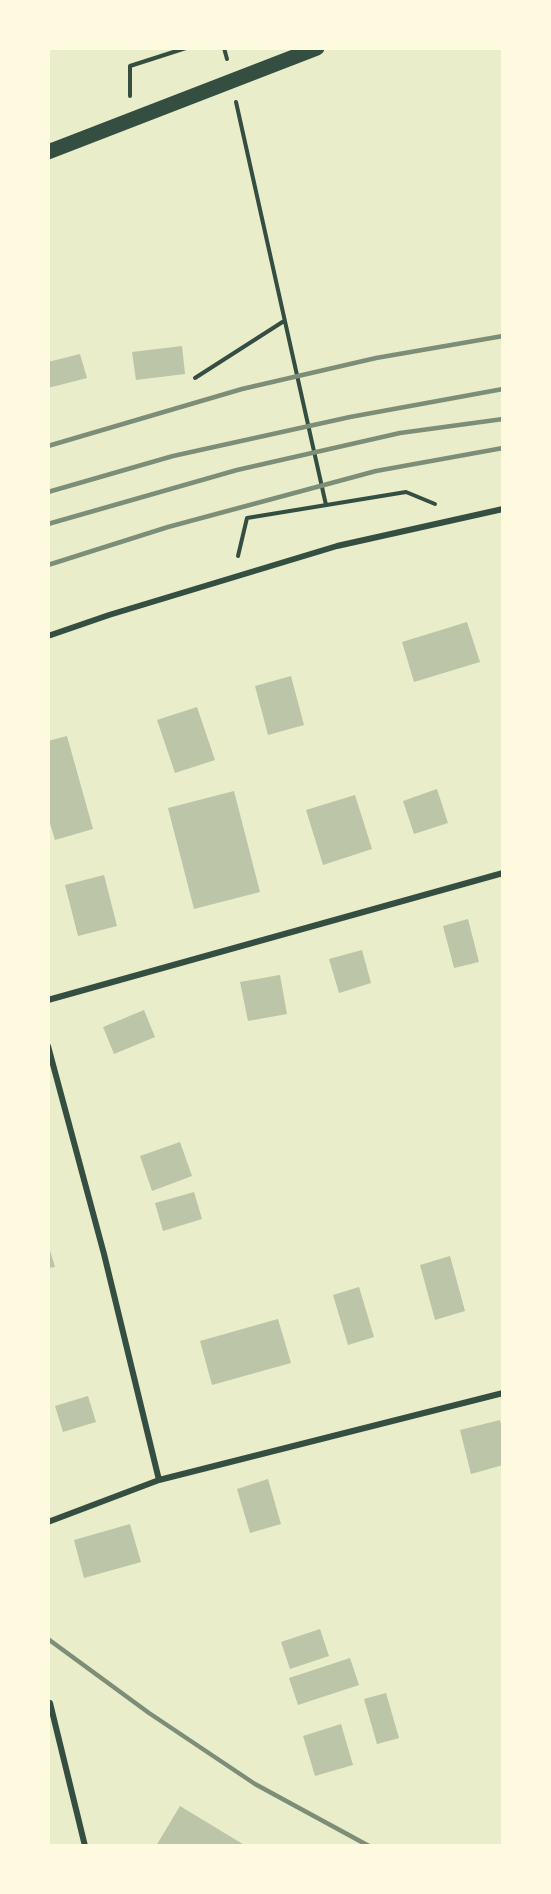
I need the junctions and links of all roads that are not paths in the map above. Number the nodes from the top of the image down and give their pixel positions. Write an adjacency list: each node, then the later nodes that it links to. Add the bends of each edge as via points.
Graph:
1 (317, 48): 2 (main road)
2 (48, 152)
3 (503, 509): 4 (street, via 337,546)
4 (48, 636)
5 (503, 873): 6 (street)
6 (48, 1000)
7 (48, 1046): 9 (street)
8 (503, 1394): 9 (street)
9 (159, 1480): 10 (street)
10 (48, 1522)
11 (50, 1703): 12 (street)
12 (85, 1846)

